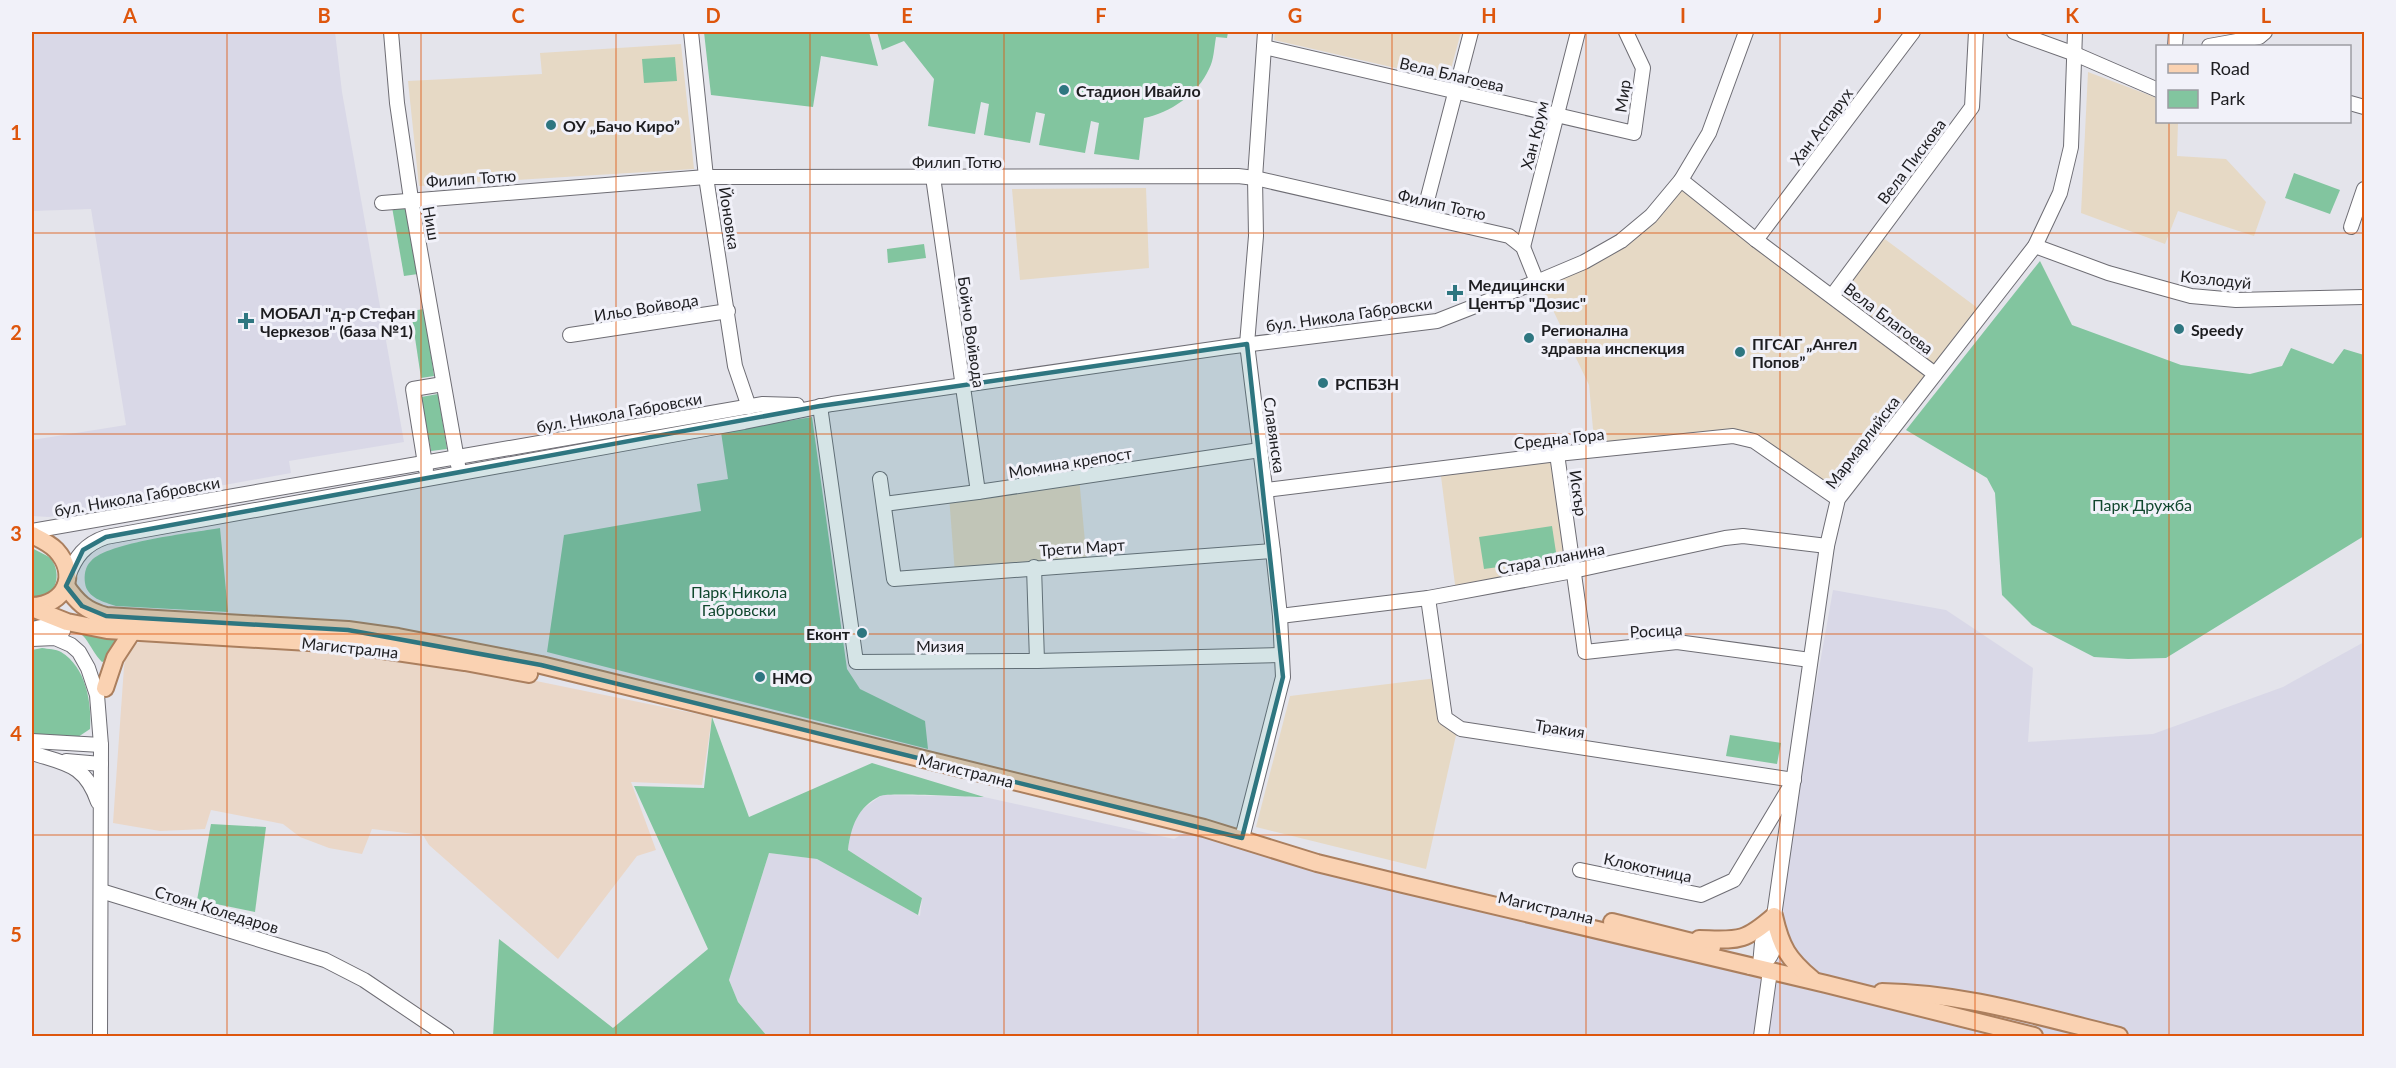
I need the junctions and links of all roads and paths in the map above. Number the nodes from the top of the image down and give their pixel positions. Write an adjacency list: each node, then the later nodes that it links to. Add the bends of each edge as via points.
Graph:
1 (392, 32): 25 (street, Ниш, via 397,103)
2 (691, 32): 20 (street, Йоновка)
3 (1265, 32): 14 (street, Славянска)
4 (1471, 32): 17 (street)
5 (1578, 32): 18 (street, Хан Крум)
6 (1626, 32): 19 (street, Мир, via 1643,68)
7 (1746, 32): 23 (street, бул. Никола Габровски, via 1710,133)
8 (1913, 32): 29 (street, Хан Аспарух)
9 (1976, 32): 33 (street, Вела Пискова, via 1972,107)
10 (2014, 32): 15 (street)
11 (2075, 32): 15 (street, Мармарлийска)
12 (2265, 32): 13 (street, via 2259,37)
13 (2215, 45)
14 (1263, 47): 17 (street, Вела Благоева); 22 (street, Славянска)
15 (2075, 54): 16 (street); 30 (street, Мармарлийска, via 2071,147 2060,193)
16 (2156, 90)
17 (1456, 92): 18 (street, Вела Благоева); 27 (street)
18 (1557, 115): 19 (street, Вела Благоева); 31 (street, Хан Крум)
19 (1634, 133)
20 (706, 177): 21 (street, Филип Тотю); 25 (street, Филип Тотю); 35 (street, Йоновка)
21 (933, 177): 22 (street, Филип Тотю); 40 (street, Бойчо Войвода)
22 (1255, 178): 27 (street, Филип Тотю); 37 (street, Славянска, via 1256,236)
23 (1681, 180): 29 (street, Вела Благоева); 32 (street, бул. Никола Габровски, via 1650,216 1621,241)
24 (2364, 189): 28 (street)
25 (411, 199): 26 (street, Филип Тотю); 39 (street, Ниш)
26 (382, 203)
27 (1423, 216): 31 (street, Филип Тотю, via 1509,236)
28 (2351, 227)
29 (1756, 240): 33 (street, Вела Благоева)
30 (2035, 246): 34 (street, Козлодуй, via 2108,273 2190,296 2236,300); 38 (street, Мармарлийска)
31 (1523, 247): 32 (street)
32 (1537, 282): 37 (street, бул. Никола Габровски, via 1437,321)
33 (1832, 296): 38 (street, Вела Благоева)
34 (2364, 297)
35 (728, 311): 36 (street, Ильо Войвода); 42 (street, Йоновка, via 735,366)
36 (570, 335)
37 (1247, 344): 40 (street, бул. Никола Габровски); 43 (street, Славянска)
38 (1935, 374): 52 (street, Мармарлийска)
39 (444, 384): 45 (street, Ниш); 46 (street, via 413,389)
40 (963, 385): 41 (street, бул. Никола Габровски); 51 (street, Бойчо Войвода)
41 (820, 406): 42 (street, бул. Никола Габровски); 47 (street, бул. Никола Габровски); 68 (street, Мизия, via 856,662)
42 (749, 407): 45 (street, бул. Никола Габровски)
43 (1260, 450): 50 (street, Славянска); 51 (street, Момина крепост)
44 (1557, 454): 50 (street, Средна Гора); 52 (street, Средна Гора, via 1733,436 1754,441); 58 (street, Искър)
45 (457, 458): 46 (street, бул. Никола Габровски); 47 (street, Ниш)
46 (425, 463): 48 (street); 54 (street, бул. Никола Габровски)
47 (459, 473): 48 (street, бул. Никола Габровски)
48 (428, 478): 59 (street, бул. Никола Габровски, via 106,537 83,549)
49 (880, 479): 53 (street)
50 (1266, 490): 56 (street, Славянска)
51 (978, 492): 53 (street, Момина крепост)
52 (1838, 499): 55 (street, Мармарлийска)
53 (884, 504): 57 (street, Трети Март, via 894,579)
54 (32, 533): 59 (main road, Магистрална, via 58,552)
55 (1827, 546): 58 (street, Стара планина, via 1743,536); 67 (street, Мармарлийска)
56 (1273, 551): 57 (street, Трети Март); 62 (street, Славянска)
57 (1034, 567): 68 (street)
58 (1573, 571): 60 (street, Стара планина); 67 (street, Росица, via 1585,652 1677,642)
59 (67, 581): 61 (main road, Магистрална, via 50,602); 70 (main road, Магистрална, via 82,606 105,616 348,630 398,637 541,665)
60 (1428, 598): 62 (street, Стара планина); 76 (street, Тракия, via 1445,718 1461,729)
61 (32, 607): 64 (main road, Магистрална, via 90,628)
62 (1280, 616): 66 (street, Славянска)
63 (32, 629): 69 (street, via 62,630 79,639)
64 (132, 632): 69 (main road, via 116,658); 70 (main road, Магистрална, via 342,644)
65 (32, 639): 72 (street, via 55,638 79,652 97,695)
66 (1282, 655): 68 (street, Мизия); 78 (street, Славянска, via 1281,692)
67 (1810, 660): 76 (street, Мармарлийска)
68 (1037, 661)
69 (105, 688): 72 (street)
70 (669, 698): 78 (main road, Магистрална)
71 (32, 741): 72 (street)
72 (101, 745): 75 (street)
73 (32, 753): 74 (street)
74 (58, 760): 75 (street); 77 (street, via 88,779)
75 (101, 764): 77 (street)
76 (1794, 780): 80 (street, Клокотница, via 1734,880 1701,895); 82 (street, Мармарлийска)
77 (100, 809): 81 (street)
78 (1242, 838): 79 (main road, Магистрална)
79 (1263, 845): 83 (main road, Магистрална, via 1307,849); 84 (main road, Магистрална, via 1392,882)
80 (1580, 870)
81 (101, 891): 88 (street); 89 (street, Стоян Коледаров, via 325,960 364,980)
82 (1774, 916): 83 (main road, via 1745,937); 84 (street, Мармарлийска, via 1762,943); 85 (main road, via 1783,949)
83 (1683, 939): 84 (main road, Магистрална)
84 (1762, 966): 85 (main road, Магистрална); 90 (street, Мармарлийска)
85 (1819, 982): 86 (main road, Магистрална)
86 (1854, 991): 87 (main road, Магистрална); 93 (main road, via 1959,998)
87 (1971, 1021): 91 (main road); 92 (main road, Магистрална)
88 (100, 1036)
89 (447, 1036)
90 (1761, 1036)
91 (2005, 1036)
92 (2034, 1036)
93 (2119, 1036)

